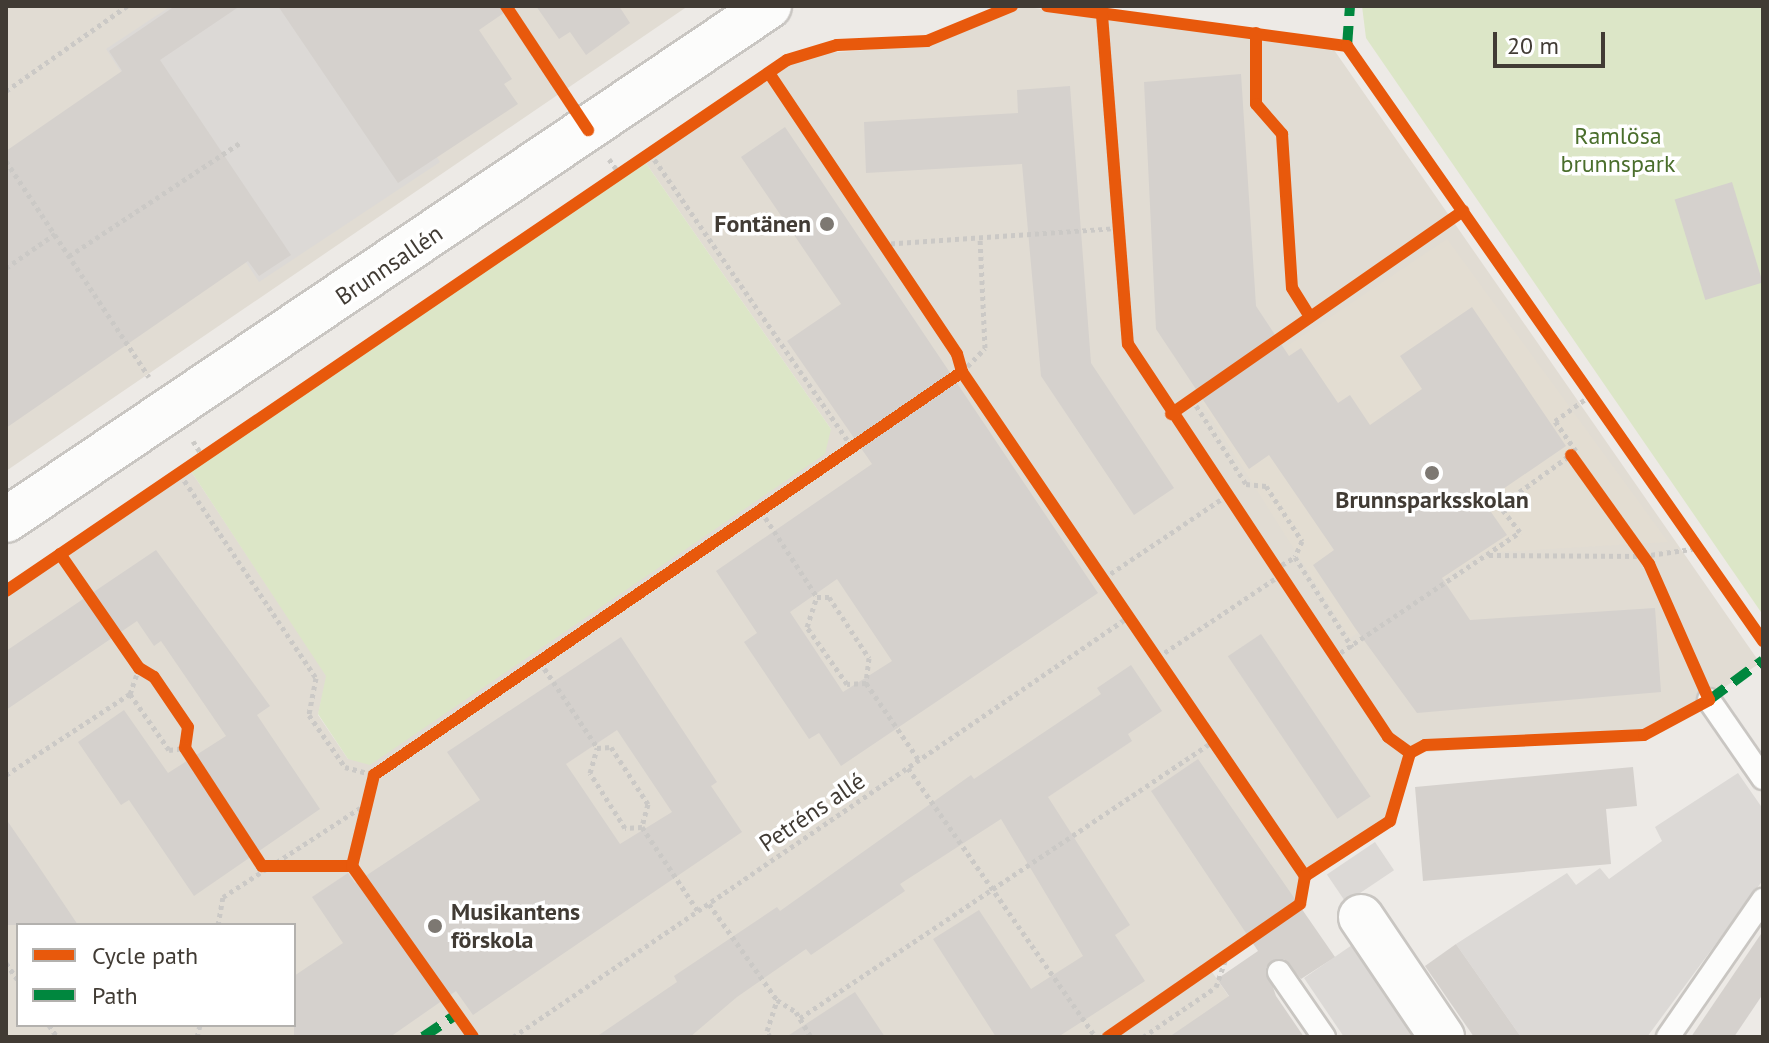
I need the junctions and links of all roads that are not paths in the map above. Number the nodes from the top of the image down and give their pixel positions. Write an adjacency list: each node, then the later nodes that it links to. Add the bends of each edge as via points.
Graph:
1 (769, 6): 2 (street, Brunnsallén)
2 (6, 520)
3 (1709, 700): 4 (lane)
4 (1763, 778)
5 (1763, 900): 10 (lane)
6 (1361, 917): 9 (street)
7 (1279, 972): 8 (lane)
8 (1324, 1037)
9 (1442, 1037)
10 (1668, 1037)

